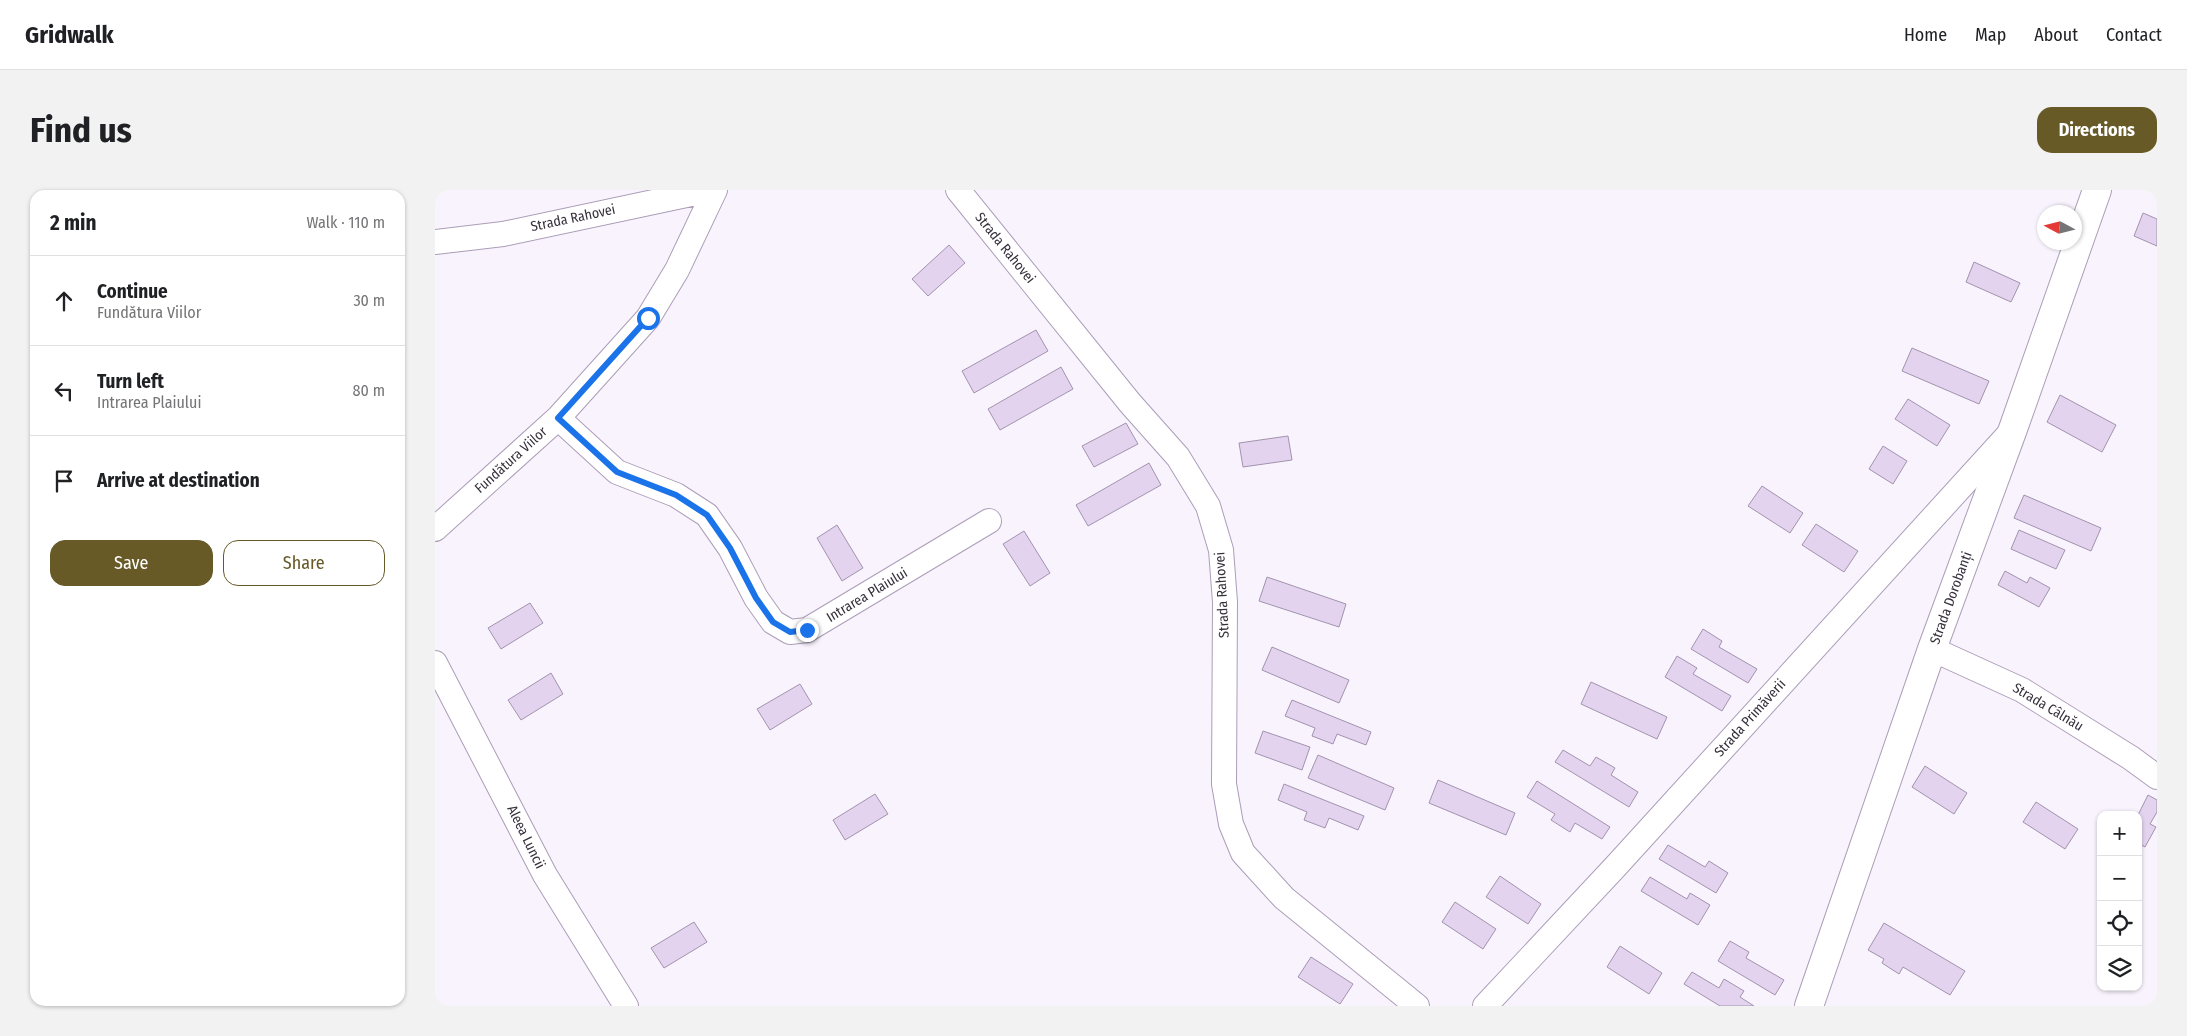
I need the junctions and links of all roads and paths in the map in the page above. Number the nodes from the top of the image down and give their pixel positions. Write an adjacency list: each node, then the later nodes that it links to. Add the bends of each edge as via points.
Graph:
1 (710, 190): 5 (street, Strada Rahovei, via 503,234)
2 (715, 190): 6 (street, Fundătura Viilor, via 677,270 648,318)
3 (958, 190): 14 (street, Strada Rahovei, via 1130,403 1178,457 1208,506 1221,550 1225,602 1224,784 1231,824 1243,853 1284,898)
4 (2097, 190): 7 (main road, Strada Dorobanți)
5 (435, 242)
6 (558, 418): 8 (street, Intrarea Plaiului, via 617,472 676,495 707,515 773,622 790,632 807,630); 9 (street, Fundătura Viilor)
7 (2013, 429): 10 (main road, Strada Dorobanți); 15 (street, Strada Primăverii)
8 (989, 521)
9 (435, 529)
10 (1932, 649): 12 (street, Strada Câlnău, via 2022,690); 16 (main road, Strada Dorobanți)
11 (435, 663): 13 (street, Aleea Luncii, via 545,875)
12 (2157, 777)
13 (626, 1006)
14 (1417, 1006)
15 (1485, 1006)
16 (1809, 1006)

